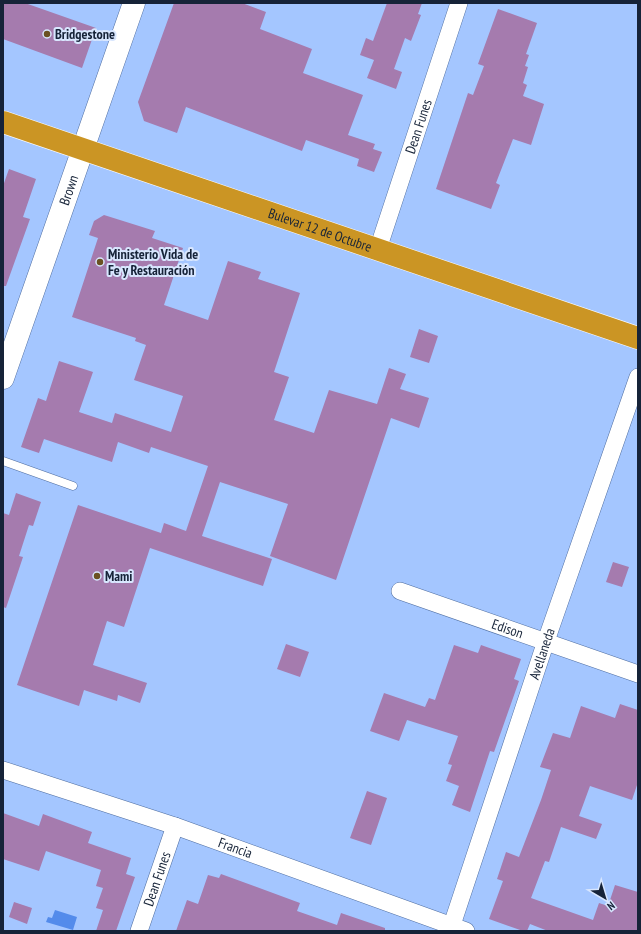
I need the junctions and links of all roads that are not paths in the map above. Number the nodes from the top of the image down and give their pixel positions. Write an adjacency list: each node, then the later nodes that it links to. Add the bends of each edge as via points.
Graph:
1 (134, 3): 4 (street, Brown)
2 (459, 3): 5 (street, Dean Funes)
3 (3, 122): 4 (highway, Bulevar 12 de Octubre)
4 (83, 148): 5 (highway, Bulevar 12 de Octubre); 8 (street, Brown)
5 (378, 249): 6 (highway, Bulevar 12 de Octubre)
6 (638, 338)
7 (638, 377): 12 (street, Avellaneda)
8 (3, 378)
9 (3, 461): 10 (lane)
10 (73, 486)
11 (400, 591): 12 (street, Edison)
12 (546, 641): 13 (street, Edison); 16 (street, Avellaneda)
13 (638, 674)
14 (3, 770): 15 (street, Francia)
15 (175, 826): 16 (street, Francia); 17 (street, Dean Funes)
16 (456, 929)
17 (140, 931)

